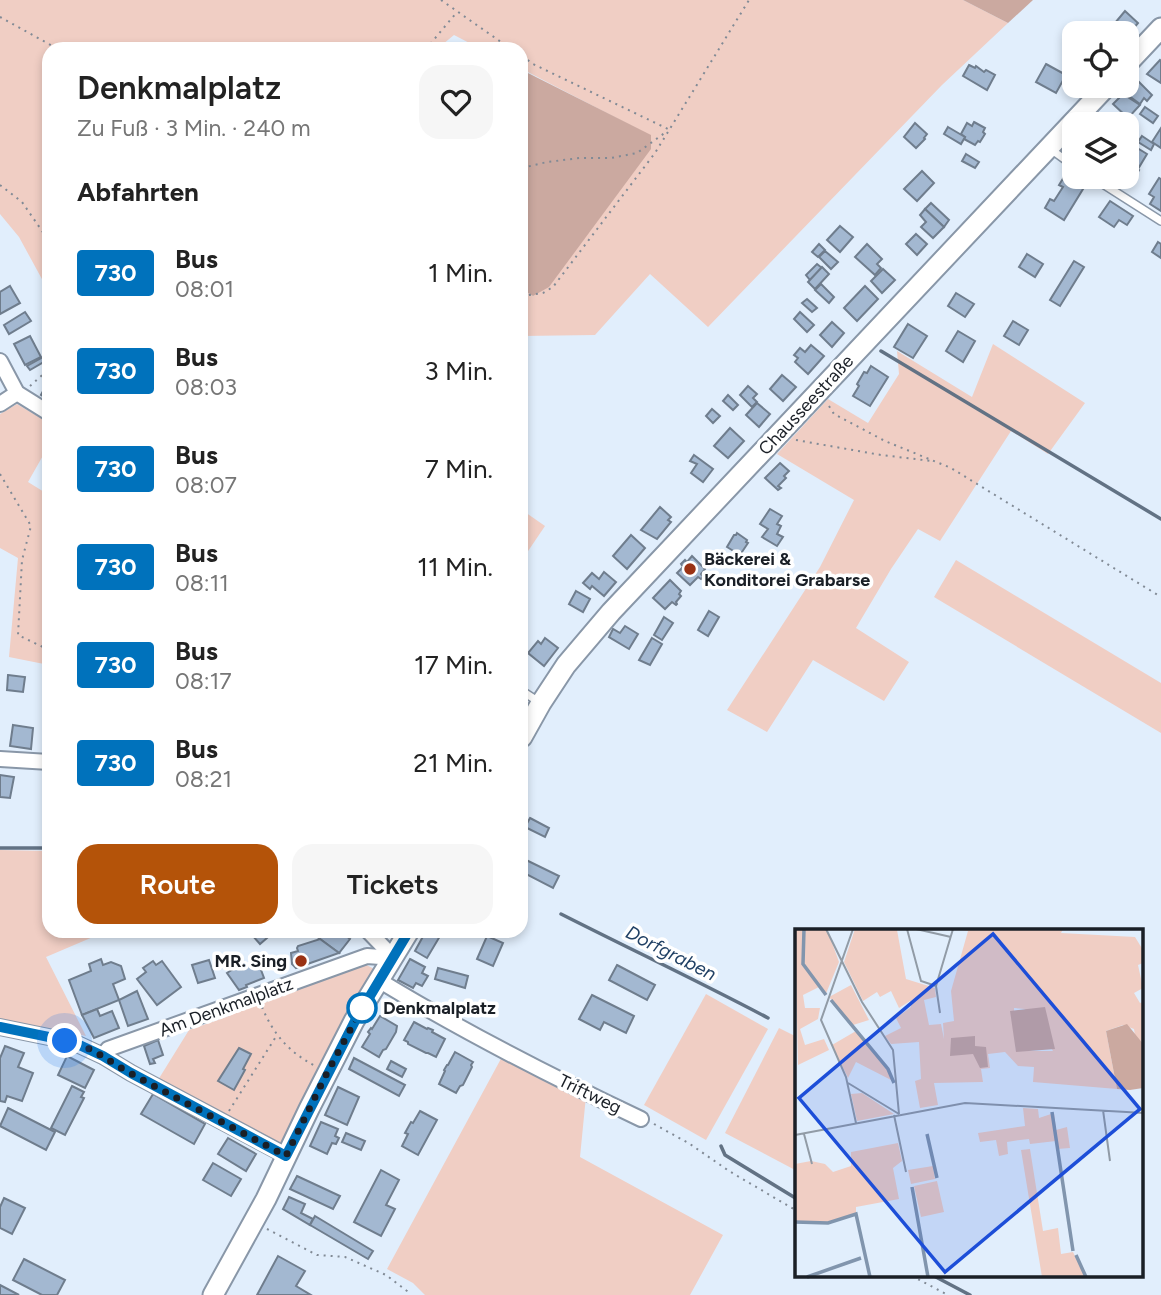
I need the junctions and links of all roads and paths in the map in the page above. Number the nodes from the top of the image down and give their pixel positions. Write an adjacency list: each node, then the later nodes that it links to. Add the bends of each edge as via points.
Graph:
1 (441, 0): 3 (path)
2 (749, 0): 12 (path)
3 (457, 12): 7 (path); 8 (path)
4 (0, 17): 6 (path)
5 (1161, 28): 9 (main road)
6 (45, 42)
7 (432, 42)
8 (501, 42)
9 (1139, 51)
10 (528, 60): 12 (path)
11 (1096, 98): 13 (main road, Chausseestraße)
12 (670, 130): 15 (path, via 637,153); 20 (path, via 552,287)
13 (1048, 148): 14 (lane); 33 (main road, Chausseestraße, via 611,612)
14 (1062, 158)
15 (528, 167)
16 (0, 185): 19 (path, via 22,202)
17 (1110, 189): 18 (lane)
18 (1161, 221)
19 (42, 231)
20 (528, 295)
21 (0, 361): 23 (street)
22 (42, 375): 23 (path)
23 (17, 393): 25 (street); 26 (street)
24 (827, 403): 28 (path, via 834,415)
25 (0, 404)
26 (42, 409)
27 (787, 439): 28 (path)
28 (937, 462): 30 (path)
29 (0, 474): 31 (path, via 31,526 22,560 18,635)
30 (1161, 597)
31 (42, 647)
32 (528, 695): 33 (lane)
33 (541, 703): 34 (main road, Chausseestraße)
34 (528, 726)
35 (0, 759): 36 (street)
36 (42, 762)
37 (375, 938): 39 (street)
38 (406, 938): 39 (main road)
39 (394, 958): 40 (main road); 41 (street, Am Denkmalplatz, via 368,956)
40 (380, 981): 46 (street, Triftweg); 48 (main road, via 348,1032)
41 (258, 996): 43 (path); 44 (street, Am Denkmalplatz, via 108,1049)
42 (0, 1027): 44 (street, via 73,1042)
43 (277, 1035): 45 (path, via 300,1059); 47 (path)
44 (103, 1056): 47 (street)
45 (316, 1067)
46 (641, 1119): 49 (path, Triftweg, via 691,1143)
47 (222, 1122): 48 (street)
48 (286, 1156): 52 (main road)
49 (795, 1210)
50 (263, 1227): 53 (path, via 317,1255 345,1257 386,1275)
51 (916, 1278): 54 (path)
52 (213, 1295)
53 (410, 1295)
54 (948, 1295)

